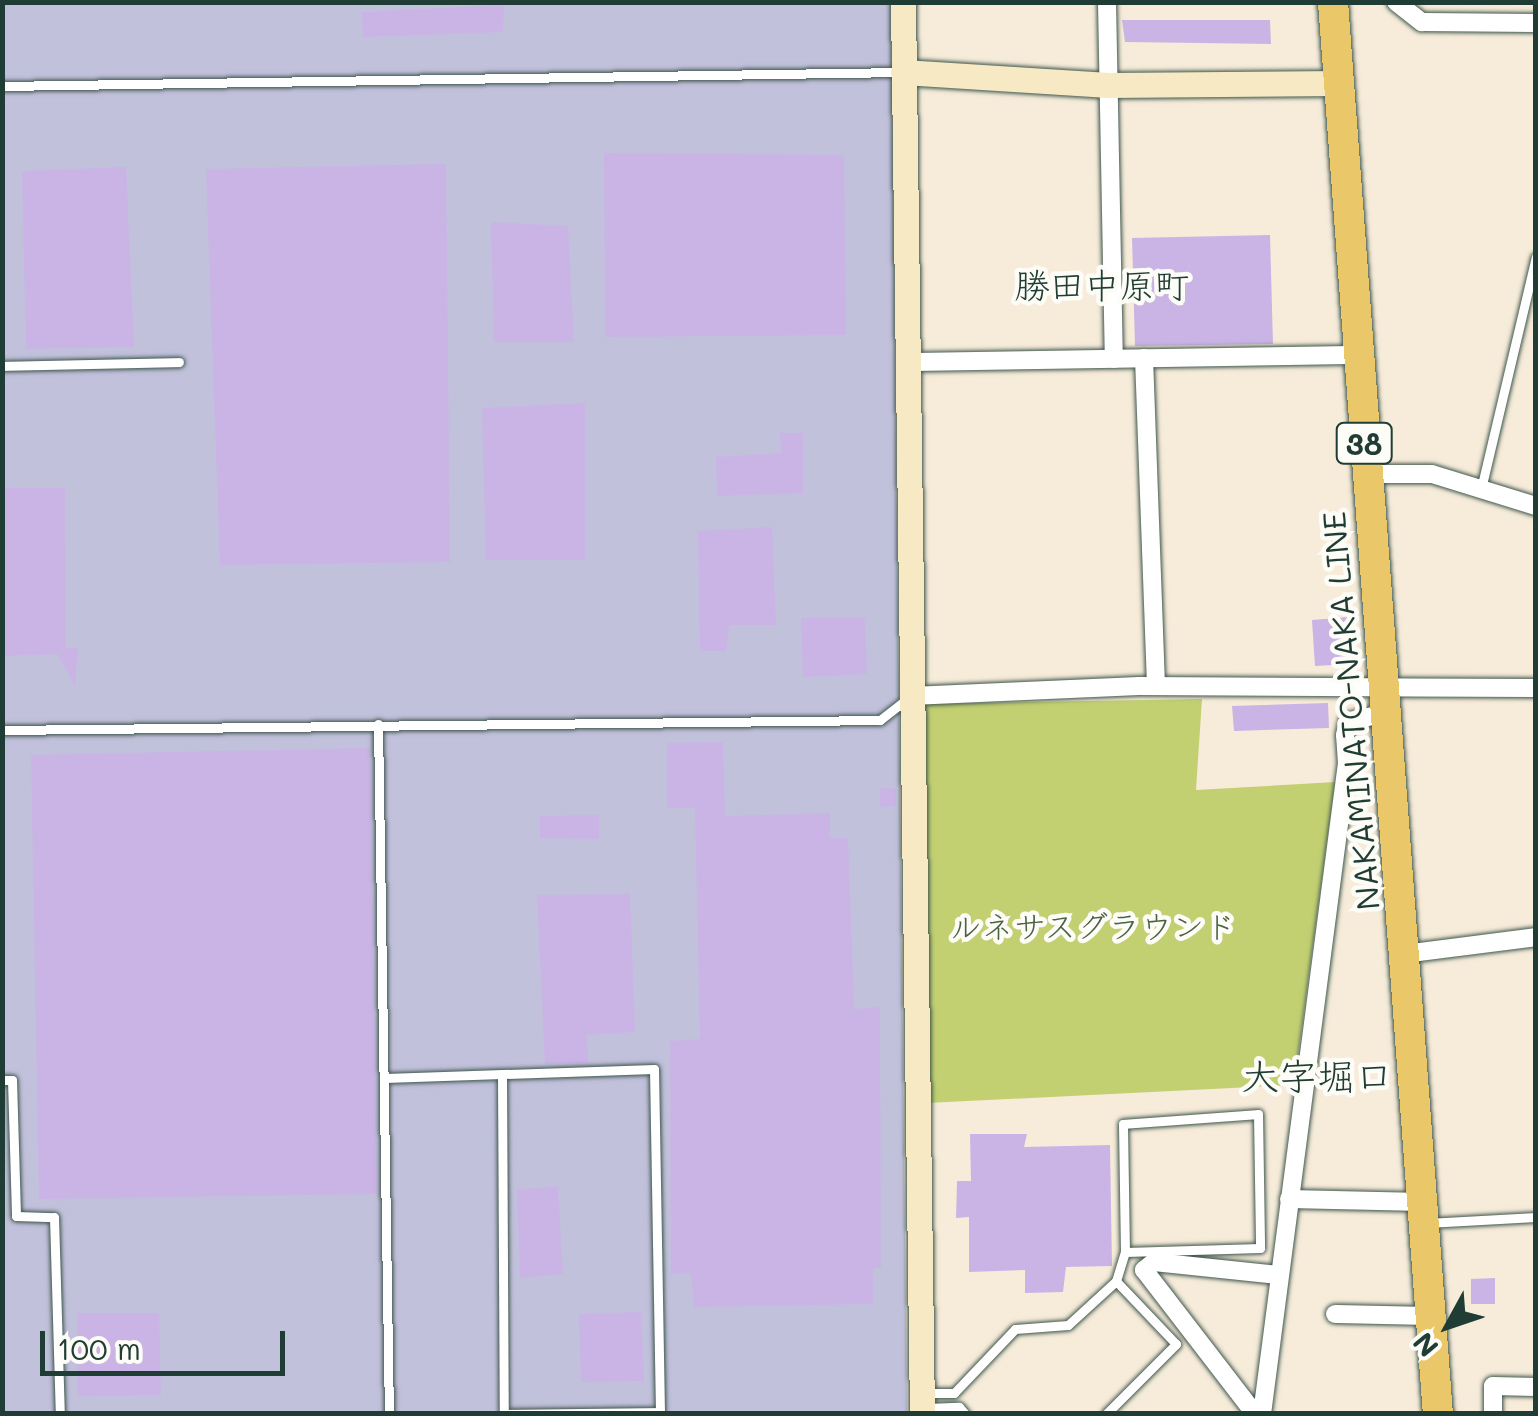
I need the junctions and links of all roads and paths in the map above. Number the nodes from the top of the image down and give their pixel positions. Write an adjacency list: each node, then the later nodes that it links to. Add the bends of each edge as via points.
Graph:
1 (903, 2): 6 (street)
2 (1108, 2): 8 (street)
3 (1333, 2): 7 (main road, NAKAMINATO-NAKA LINE / 38)
4 (1396, 2): 5 (street, via 1422,22)
5 (1536, 23)
6 (903, 72): 8 (street); 9 (lane); 15 (street)
7 (1339, 83): 8 (street); 11 (main road, NAKAMINATO-NAKA LINE / 38)
8 (1109, 85): 13 (street)
9 (2, 86)
10 (1536, 257): 18 (lane)
11 (1357, 355): 12 (street); 17 (main road, NAKAMINATO-NAKA LINE / 38)
12 (1144, 358): 13 (street); 20 (street)
13 (1114, 359): 15 (street)
14 (179, 362): 16 (lane)
15 (908, 362): 22 (street)
16 (2, 366)
17 (1366, 474): 18 (street, via 1432,474); 23 (main road, NAKAMINATO-NAKA LINE / 38)
18 (1481, 489): 19 (street)
19 (1536, 506)
20 (1156, 686): 22 (street); 23 (street)
21 (1536, 688): 23 (street)
22 (911, 696): 24 (lane, via 880,720); 40 (street)
23 (1384, 699): 27 (main road, NAKAMINATO-NAKA LINE / 38); 31 (street, via 1348,722 1345,735 1347,763)
24 (378, 724): 25 (lane); 29 (lane)
25 (2, 730)
26 (1536, 936): 27 (street)
27 (1404, 954): 32 (main road, NAKAMINATO-NAKA LINE / 38)
28 (502, 1074): 29 (lane); 41 (lane, via 654,1069); 44 (lane)
29 (385, 1078): 43 (lane)
30 (2, 1080): 42 (lane, via 12,1080 16,1216 54,1217)
31 (1289, 1199): 32 (street); 35 (street)
32 (1424, 1212): 33 (lane); 38 (main road, NAKAMINATO-NAKA LINE / 38)
33 (1536, 1216)
34 (1126, 1252): 34 (lane, via 1123,1124 1258,1114 1260,1248); 36 (lane)
35 (1278, 1275): 47 (street); 47 (street, via 1154,1262 1144,1270)
36 (1116, 1281): 40 (lane, via 1068,1325 1014,1329 954,1393); 46 (lane, via 1176,1344)
37 (1335, 1314): 38 (street)
38 (1431, 1316): 48 (main road, NAKAMINATO-NAKA LINE / 38)
39 (1536, 1387): 49 (street, via 1492,1386)
40 (922, 1405): 45 (lane)
41 (660, 1413): 44 (lane)
42 (60, 1414)
43 (389, 1414)
44 (504, 1414)
45 (966, 1414)
46 (1106, 1414)
47 (1258, 1414)
48 (1438, 1414)
49 (1493, 1414)

